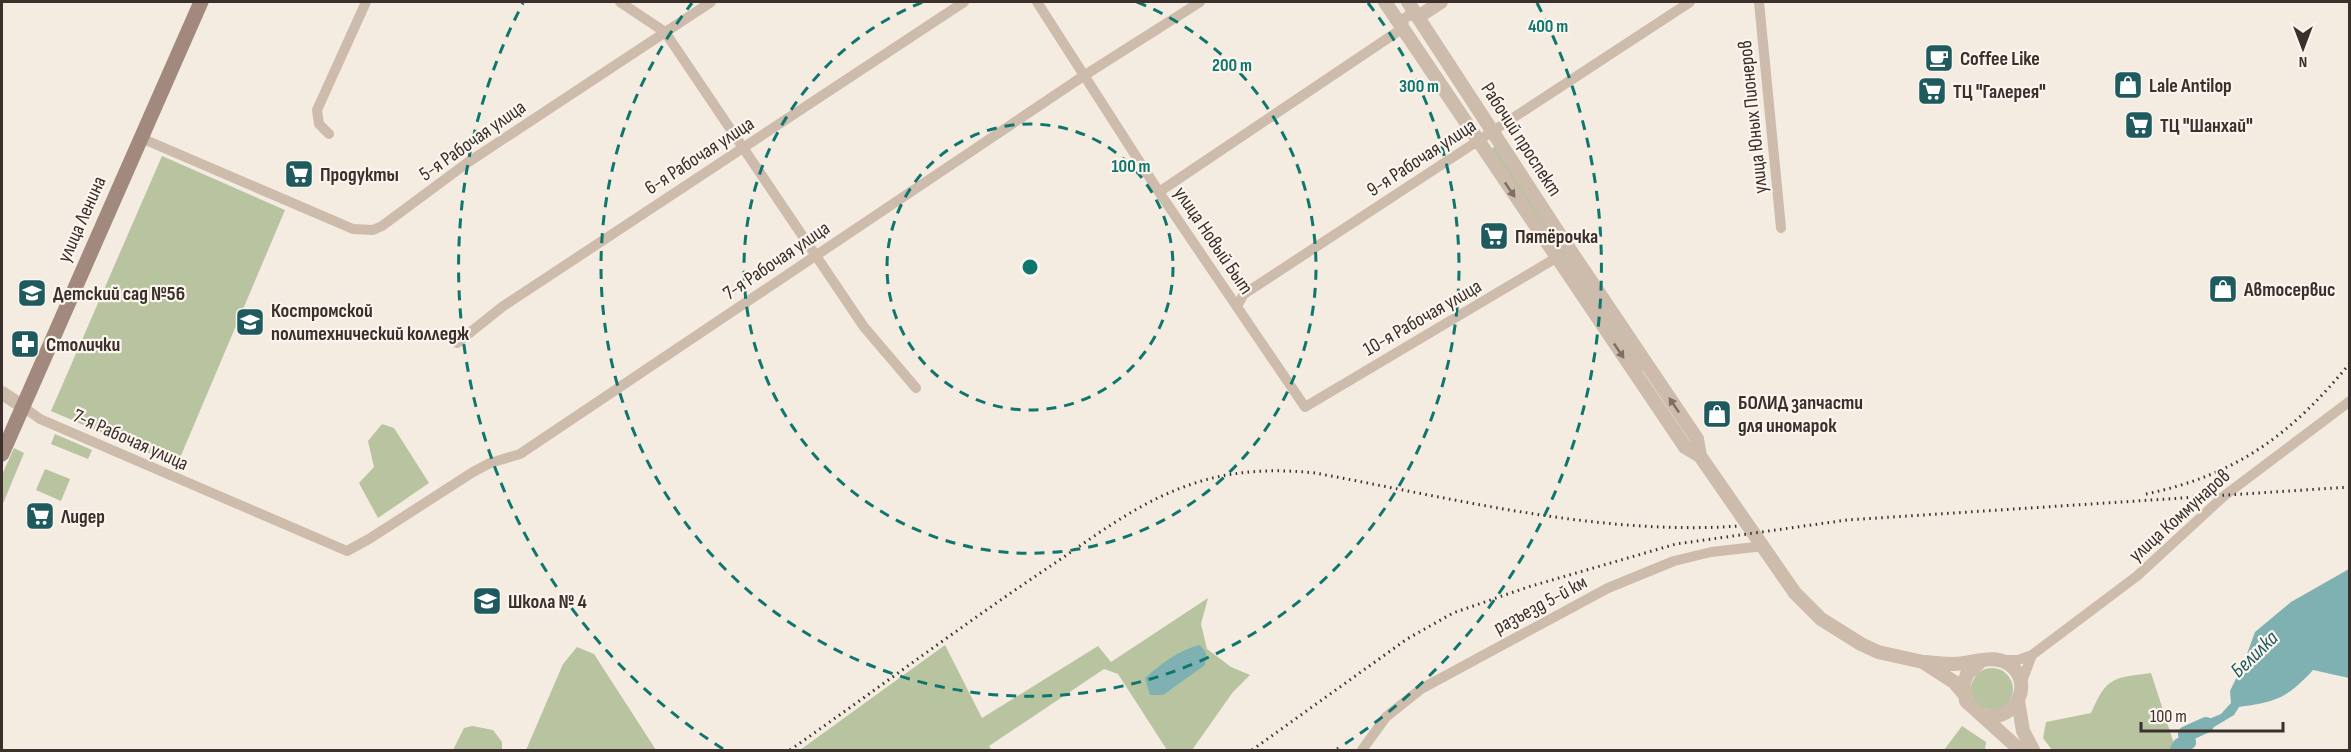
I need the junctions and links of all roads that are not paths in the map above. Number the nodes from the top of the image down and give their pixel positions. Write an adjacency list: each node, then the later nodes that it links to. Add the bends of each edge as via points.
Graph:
1 (201, 2): 19 (main road, улица Ленина)
2 (366, 2): 18 (street, via 317,110 319,124)
3 (620, 2): 14 (street)
4 (711, 2): 14 (street, 5-я Рабочая улица)
5 (964, 2): 21 (street, 6-я Рабочая улица)
6 (1037, 2): 16 (street, улица Новый Быт)
7 (1200, 2): 16 (street, 7-я Рабочая улица)
8 (1385, 2): 15 (street, Рабочий проспект)
9 (1408, 2): 13 (street, Рабочий проспект)
10 (1441, 2): 13 (street)
11 (1690, 2): 17 (street, 9-я Рабочая улица)
12 (1759, 2): 23 (street, улица Юных Пионеров)
13 (1421, 21): 15 (street, via 1410,15 1404,19); 15 (street, via 1423,36 1418,40); 17 (street, Рабочий проспект)
14 (665, 32): 19 (street, 5-я Рабочая улица, via 373,230 353,229); 21 (street)
15 (1406, 33): 20 (street, Рабочий проспект); 22 (street)
16 (1085, 75): 22 (street, улица Новый Быт); 24 (street, 7-я Рабочая улица)
17 (1494, 131): 20 (street, 9-я Рабочая улица); 34 (street, Рабочий проспект, one-way to 17, via 1697,439)
18 (329, 134)
19 (141, 138): 31 (main road, улица Ленина)
20 (1478, 141): 25 (street, Рабочий проспект, one-way to 25); 26 (street, 9-я Рабочая улица, via 1244,294)
21 (743, 148): 24 (street); 27 (street, 6-я Рабочая улица, via 502,307)
22 (1160, 192): 26 (street, улица Новый Быт)
23 (1781, 228)
24 (815, 255): 28 (street, via 864,327); 31 (street, 7-я Рабочая улица, via 520,454 473,472 346,551 40,419)
25 (1556, 258): 32 (street, 10-я Рабочая улица); 34 (street, Рабочий проспект, one-way to 34, via 1685,447)
26 (1237, 306): 32 (street, улица Новый Быт)
27 (457, 343)
28 (916, 388)
29 (2, 393): 31 (street)
30 (2349, 401): 36 (street, улица Коммунаров, via 2224,496 2138,576)
31 (22, 406): 33 (main road, улица Ленина)
32 (1305, 407)
33 (2, 454)
34 (1700, 456): 35 (street, Рабочий проспект)
35 (1764, 546): 38 (street, Рабочий проспект, via 1795,593 1836,630 1878,652); 44 (street, разъезд 5-й км, via 1674,561 1608,588 1421,689 1386,717)
36 (2032, 655): 37 (street); 40 (street)
37 (1999, 660): 39 (street); 40 (street, via 2012,667)
38 (1923, 662): 39 (street); 41 (street, Рабочий проспект, via 1954,682)
39 (1980, 662): 41 (street, via 1967,674)
40 (2021, 684): 42 (street)
41 (1964, 694): 43 (street, via 1970,707)
42 (2018, 701): 43 (street, via 2007,713); 46 (street, via 2023,731)
43 (1984, 716): 45 (street)
44 (1362, 750)
45 (2020, 750)
46 (2033, 750)

